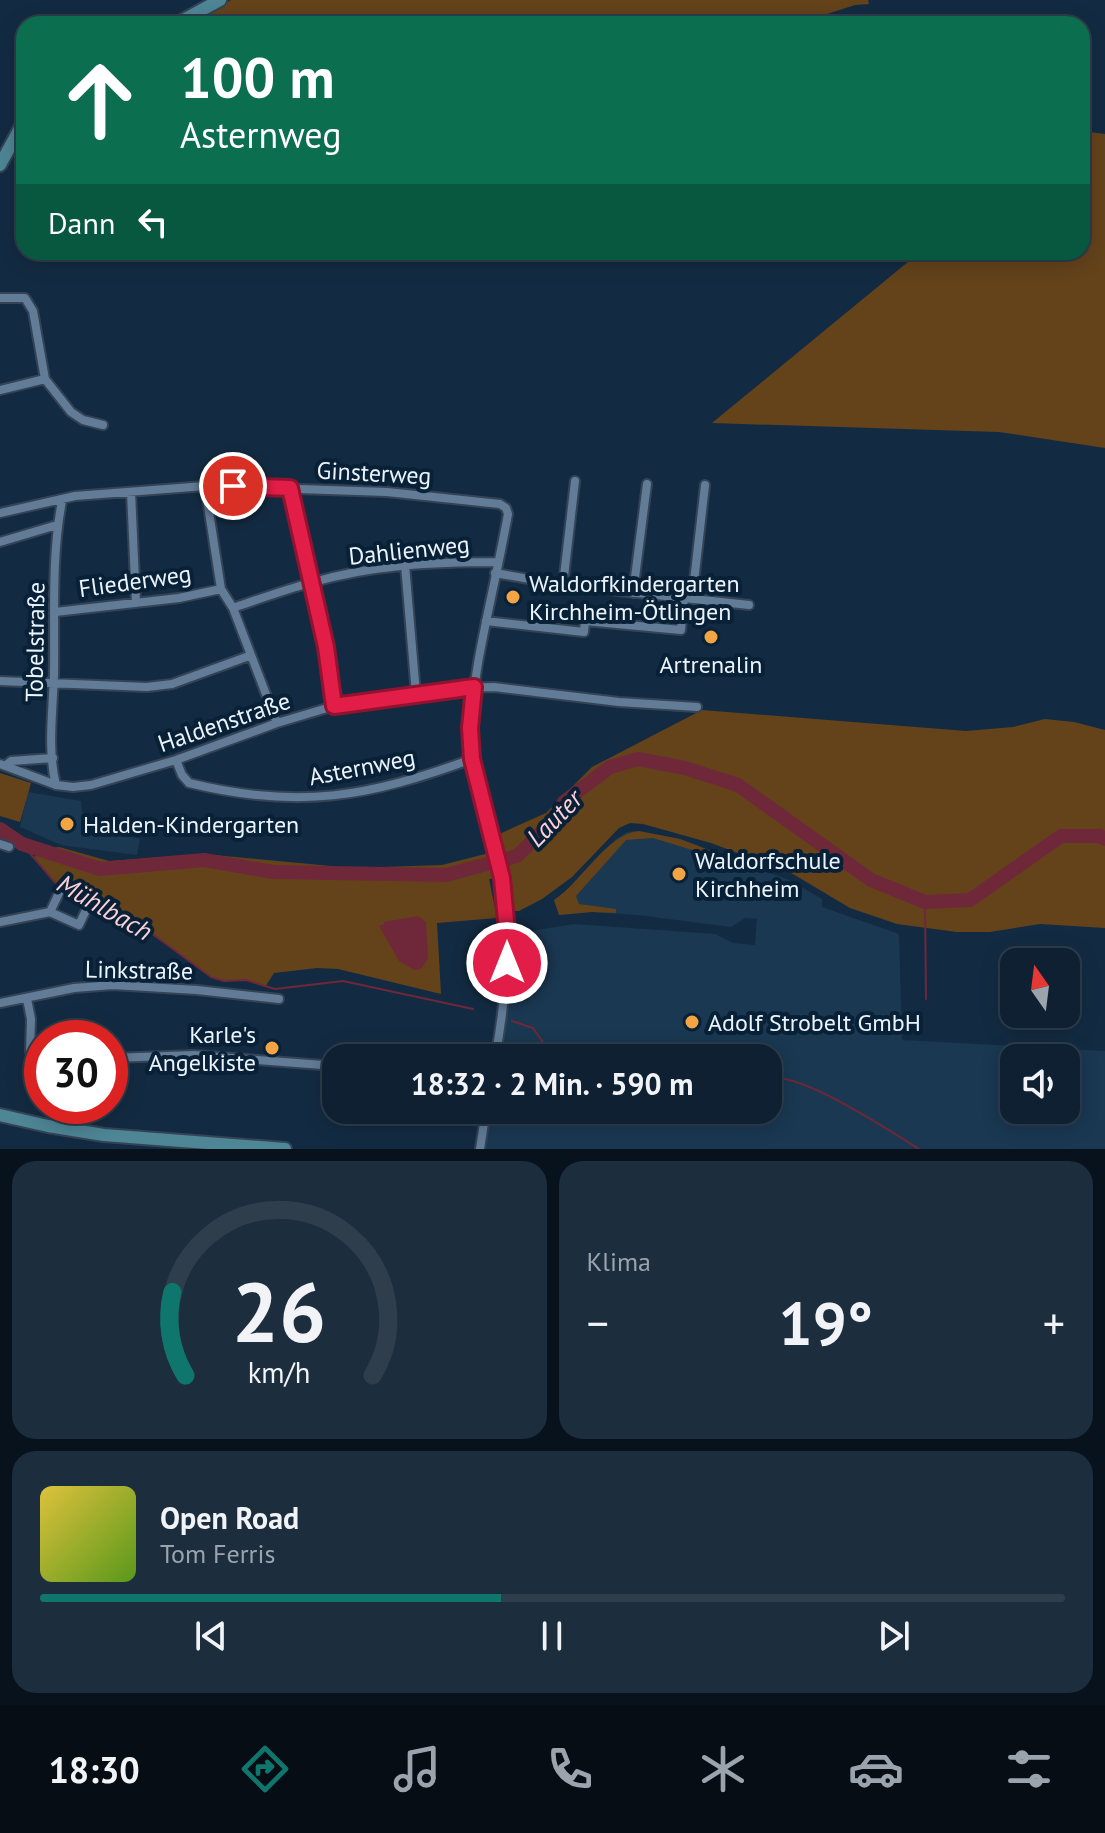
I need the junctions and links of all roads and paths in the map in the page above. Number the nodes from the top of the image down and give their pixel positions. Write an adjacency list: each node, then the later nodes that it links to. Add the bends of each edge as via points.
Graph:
1 (220, 0): 2 (main road)
2 (191, 16)
3 (16, 136): 4 (main road)
4 (0, 165)
5 (0, 298): 6 (street, via 25,298 33,311)
6 (45, 379): 7 (street); 8 (street, via 71,412)
7 (0, 390)
8 (103, 425)
9 (575, 481): 23 (street)
10 (647, 484): 25 (street)
11 (705, 485): 26 (street)
12 (205, 486): 13 (street, Ginsterweg); 14 (street, Ginsterweg); 24 (street)
13 (290, 488): 19 (street, Ginsterweg, via 500,504 508,514); 22 (street)
14 (131, 492): 15 (street, Ginsterweg); 27 (street)
15 (62, 501): 16 (street, Ginsterweg); 17 (street, Tobelstraße)
16 (0, 513)
17 (57, 525): 18 (street); 30 (street, Tobelstraße)
18 (0, 542)
19 (497, 562): 20 (street, Dahlienweg); 21 (street)
20 (405, 565): 22 (street, Dahlienweg); 36 (street)
21 (495, 573): 23 (street); 31 (street)
22 (312, 582): 29 (street, Dahlienweg); 37 (street)
23 (563, 585): 25 (street)
24 (221, 589): 27 (street, Fliederweg); 29 (street)
25 (633, 593): 26 (street)
26 (688, 599): 28 (street); 31 (street, via 681,630 585,621 584,632)
27 (136, 603): 30 (street, Fliederweg)
28 (749, 605)
29 (233, 608): 32 (street)
30 (55, 612): 34 (street, Tobelstraße)
31 (486, 621): 35 (street)
32 (249, 656): 34 (street, via 172,684); 39 (street)
33 (0, 681): 34 (street)
34 (54, 684): 40 (street, Tobelstraße)
35 (474, 687): 36 (street, Haldenstraße); 38 (street, Haldenstraße); 41 (street)
36 (416, 694): 37 (street, Haldenstraße)
37 (334, 706): 39 (street, Haldenstraße)
38 (697, 707)
39 (277, 723): 42 (street, Haldenstraße)
40 (53, 758): 43 (street, Haldenstraße); 44 (street, Tobelstraße)
41 (472, 759): 42 (street, Asternweg, via 397,784 296,799 189,783); 53 (street, via 502,878 506,921)
42 (176, 760): 44 (street, Haldenstraße, via 91,785)
43 (3, 764): 44 (street, Haldenstraße)
44 (56, 785)
45 (60, 891): 47 (street)
46 (87, 908): 47 (street, via 79,925)
47 (50, 912): 48 (street)
48 (0, 922)
49 (27, 999): 50 (street, Linkstraße, via 113,985); 51 (street, Linkstraße); 52 (street)
50 (279, 999)
51 (0, 1003)
52 (31, 1020)
53 (497, 1044)
54 (128, 1057): 55 (street, via 194,1055)
55 (322, 1065)
56 (0, 1115): 58 (main road)
57 (484, 1124): 60 (street)
58 (149, 1144): 59 (main road)
59 (285, 1149)
60 (480, 1149)

